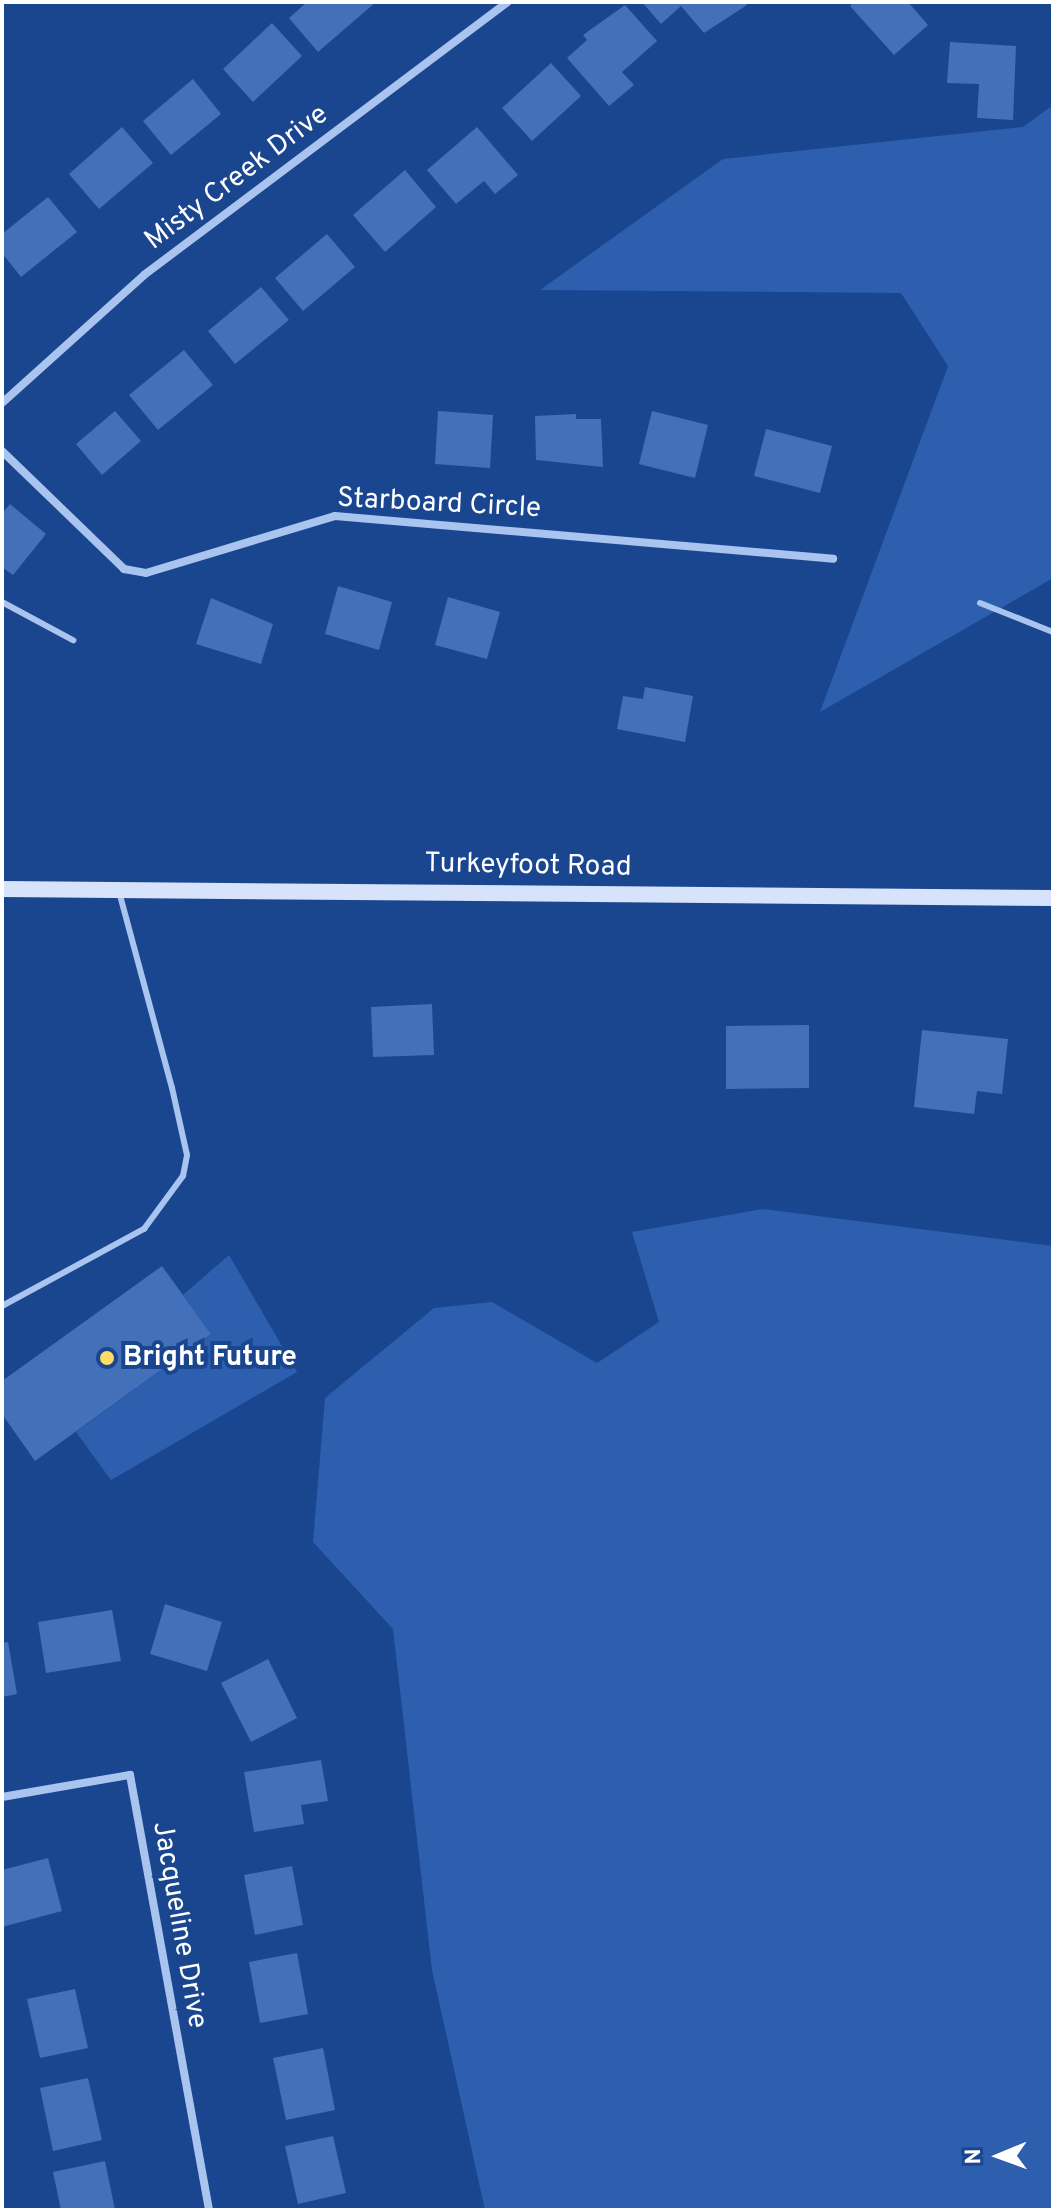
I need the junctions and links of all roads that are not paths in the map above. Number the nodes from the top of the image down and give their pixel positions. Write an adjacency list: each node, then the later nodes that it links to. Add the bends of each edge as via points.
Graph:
1 (508, 2): 2 (street, Misty Creek Drive, via 144,275)
2 (2, 403)
3 (2, 451): 4 (street, Starboard Circle, via 124,569 146,573 335,516)
4 (833, 559)
5 (2, 602): 8 (lane)
6 (980, 603): 7 (lane)
7 (1053, 632)
8 (73, 640)
9 (119, 888): 10 (main road, Turkeyfoot Road); 11 (main road, Turkeyfoot Road); 12 (lane, via 175,1101 187,1155 183,1176 144,1229)
10 (2, 889)
11 (1053, 898)
12 (2, 1306)
13 (2, 1797): 14 (street, Jacqueline Drive, via 130,1775)
14 (209, 2210)

